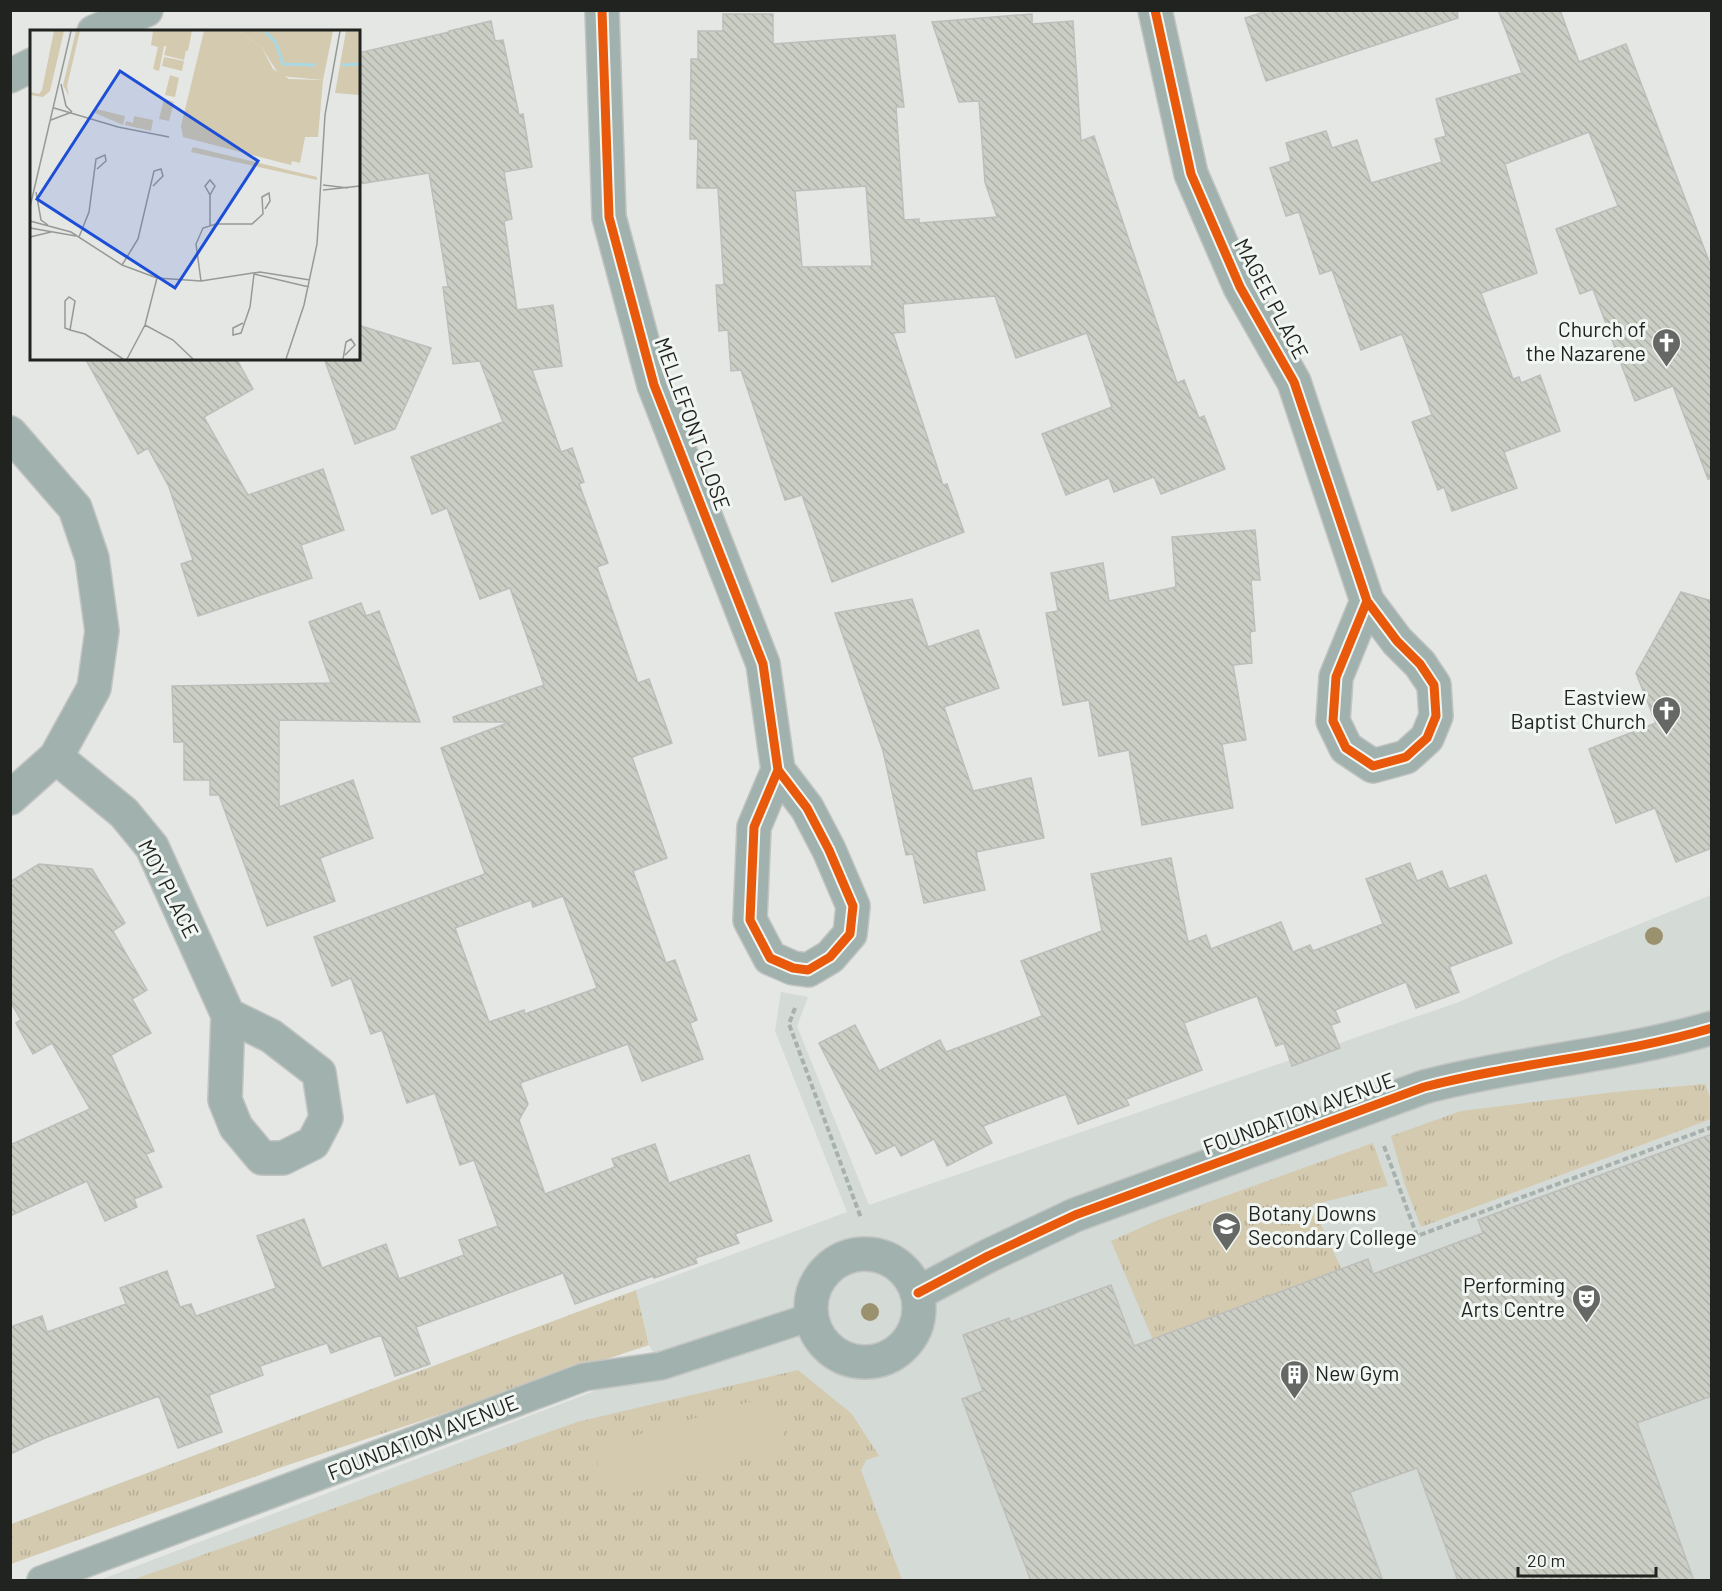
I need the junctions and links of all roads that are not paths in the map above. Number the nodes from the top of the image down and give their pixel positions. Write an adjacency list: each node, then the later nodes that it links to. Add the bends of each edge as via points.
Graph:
1 (146, 10): 4 (street)
2 (602, 10): 10 (street, MELLEFONT CLOSE, via 609,217 654,385 763,664)
3 (1155, 10): 8 (street, MAGEE PLACE, via 1191,174 1240,287 1294,382)
4 (99, 30)
5 (30, 66): 6 (street)
6 (10, 76)
7 (10, 433): 9 (street, via 75,508 92,558 102,631 94,688)
8 (1367, 601)
9 (56, 757): 11 (street); 12 (street, MOY PLACE, via 124,813 152,848)
10 (778, 770): 10 (street, MELLEFONT CLOSE, via 754,827 750,920 770,958 808,970 830,957 850,934 853,906 807,808)
11 (10, 798)
12 (228, 1015)
13 (1712, 1028): 14 (street, FOUNDATION AVENUE, via 1651,1045 1464,1076 1424,1087 1075,1215)
14 (918, 1293): 15 (street, via 911,1278 885,1257 869,1254 845,1258 825,1272 813,1293); 15 (street, via 916,1327 895,1353 879,1360 861,1362 844,1358 817,1334)
15 (811, 1317): 16 (lane, FOUNDATION AVENUE, via 661,1366 584,1377)
16 (41, 1581)

